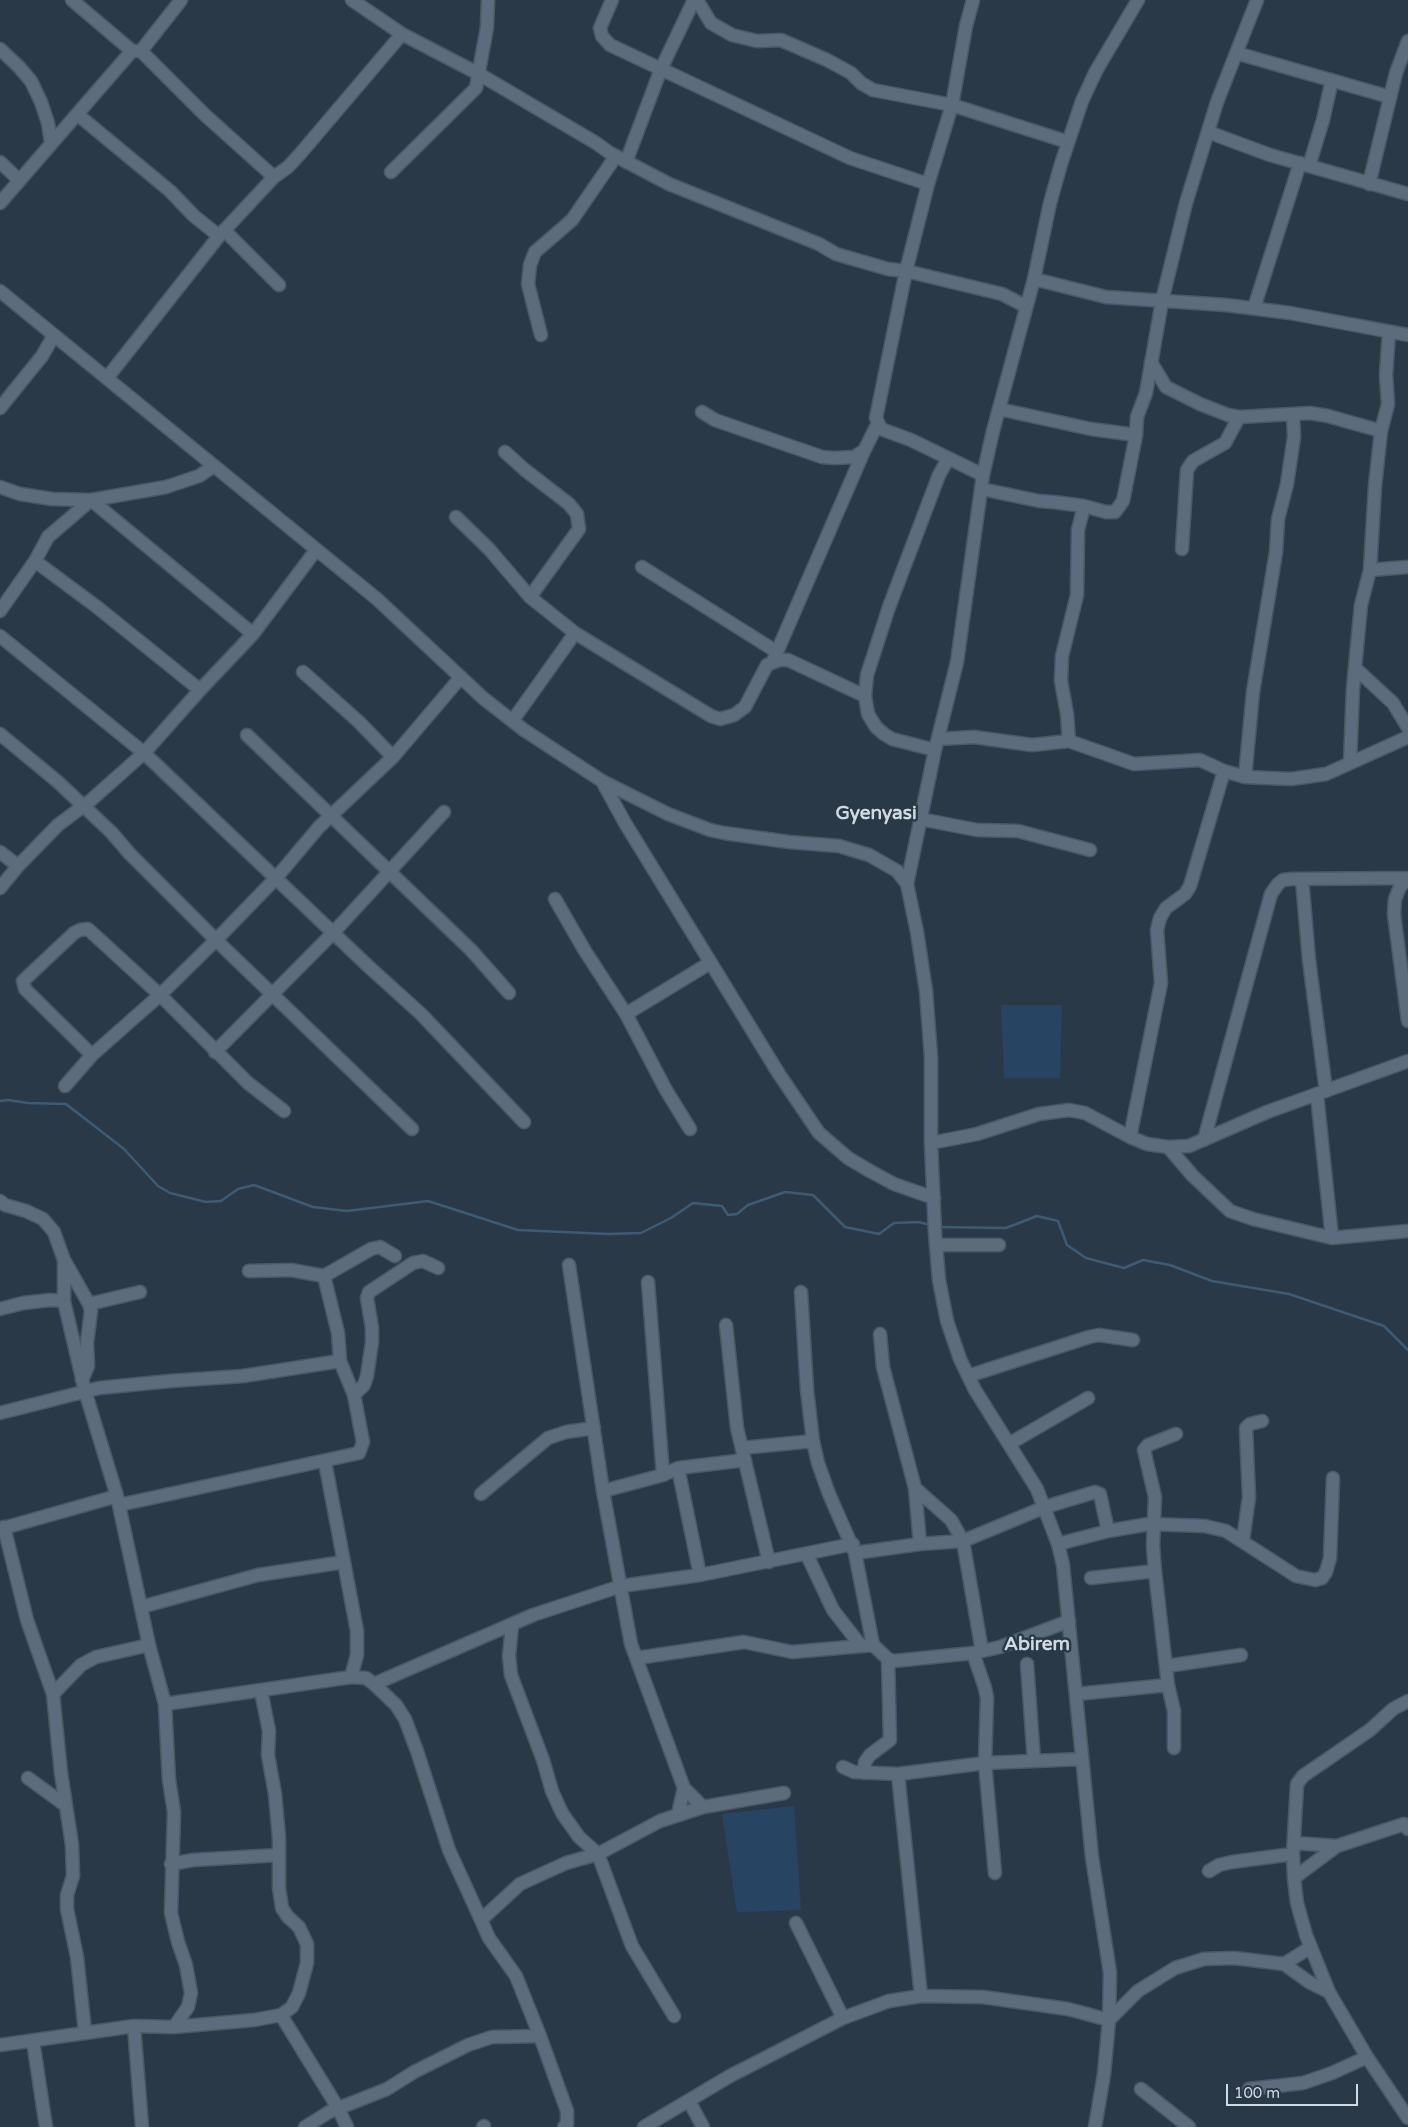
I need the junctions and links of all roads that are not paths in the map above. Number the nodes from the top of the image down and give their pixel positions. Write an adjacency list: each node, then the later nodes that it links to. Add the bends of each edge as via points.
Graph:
1 (72, 0): 13 (street)
2 (182, 0): 13 (street)
3 (352, 0): 10 (street)
4 (488, 0): 16 (street)
5 (612, 0): 15 (street, via 600,28 602,36 610,45)
6 (695, 0): 15 (street); 19 (street, via 711,24 732,35 757,41 781,40 835,65 873,90)
7 (974, 0): 19 (street)
8 (1138, 0): 22 (street, via 1096,71)
9 (1257, 0): 14 (street)
10 (402, 34): 16 (street); 28 (street, via 300,154)
11 (1408, 41): 18 (street)
12 (0, 49): 23 (street, via 20,66 31,81 41,102)
13 (137, 51): 20 (street); 28 (street)
14 (1236, 53): 17 (street); 21 (street)
15 (661, 69): 24 (street); 30 (street, via 850,158)
16 (479, 74): 24 (street); 27 (street, via 476,88 464,102)
17 (1332, 80): 18 (street); 26 (street, via 1323,120)
18 (1390, 97): 31 (street)
19 (952, 105): 22 (street); 30 (street)
20 (76, 114): 23 (street); 34 (street, via 170,191 194,216)
21 (1208, 132): 26 (street); 39 (street, via 1186,203)
22 (1068, 142): 36 (street, via 1050,204)
23 (51, 143): 29 (street)
24 (621, 159): 35 (street, via 669,184 819,244 836,254); 44 (street, via 572,220 534,252 528,284)
25 (0, 162): 29 (street)
26 (1304, 164): 31 (street); 41 (street)
27 (390, 172)
28 (274, 177): 34 (street)
29 (19, 180): 33 (street)
30 (928, 184): 35 (street)
31 (1369, 184): 32 (street)
32 (1408, 194)
33 (0, 203)
34 (222, 233): 37 (street); 47 (street)
35 (906, 271): 40 (street, via 1002,294); 55 (street, via 877,413)
36 (1034, 279): 39 (street, via 1106,297); 40 (street)
37 (279, 285)
38 (0, 291): 43 (street)
39 (1162, 301): 41 (street); 46 (street)
40 (1025, 306): 51 (street)
41 (1254, 308): 42 (street)
42 (1389, 332): 45 (street); 56 (street, via 1388,404)
43 (54, 335): 47 (street); 50 (street, via 42,356)
44 (541, 335)
45 (1408, 335)
46 (1151, 362): 48 (street); 49 (street)
47 (107, 378): 61 (street)
48 (1166, 387): 49 (street); 54 (street, via 1200,404)
49 (1146, 393): 57 (street, via 1137,417)
50 (0, 408)
51 (999, 409): 57 (street); 62 (street)
52 (702, 412): 58 (street, via 715,420 822,457 854,457)
53 (1293, 414): 54 (street); 56 (street, via 1328,416); 95 (street, via 1294,437 1278,519 1276,552 1255,678)
54 (1239, 417): 68 (street, via 1224,443 1193,461 1187,470)
55 (878, 423): 58 (street); 60 (street, via 881,429)
56 (1381, 431): 73 (street)
57 (1136, 435): 66 (street, via 1123,501 1115,512)
58 (864, 451): 79 (street)
59 (505, 452): 74 (street, via 569,504 579,521 579,529)
60 (948, 459): 62 (street); 84 (street, via 889,607 867,675)
61 (214, 466): 65 (street, via 199,476 166,486); 69 (street)
62 (983, 475): 64 (street)
63 (0, 487): 65 (street, via 52,499)
64 (982, 490): 66 (street); 90 (street, via 957,662)
65 (91, 500): 70 (street, via 48,536); 77 (street)
66 (1084, 506): 89 (street, via 1078,530 1077,595 1062,656 1061,681)
67 (456, 516): 74 (street)
68 (1182, 549)
69 (316, 550): 77 (street); 82 (street, via 377,599)
70 (36, 561): 75 (street); 83 (street)
71 (642, 567): 79 (street)
72 (1408, 567): 73 (street)
73 (1370, 570): 80 (street, via 1361,606)
74 (530, 597): 76 (street)
75 (0, 611)
76 (575, 633): 79 (street, via 720,719 734,716 745,707); 85 (street)
77 (254, 634): 83 (street)
78 (0, 636): 91 (street)
79 (775, 656): 84 (street)
80 (1355, 668): 88 (street, via 1393,703); 93 (street)
81 (303, 672): 92 (street)
82 (461, 677): 85 (street); 92 (street)
83 (200, 690): 91 (street)
84 (865, 696): 90 (street, via 868,714 884,734 892,739)
85 (512, 720): 96 (street)
86 (0, 734): 97 (street)
87 (248, 736): 99 (street)
88 (1407, 736): 93 (street)
89 (1069, 741): 90 (street, via 1032,745 974,737); 94 (street, via 1134,764 1200,760)
90 (936, 744): 100 (street)
91 (144, 753): 97 (street); 105 (street)
92 (393, 757): 99 (street)
93 (1350, 764): 95 (street, via 1307,778)
94 (1224, 771): 95 (street); 128 (street, via 1190,886 1160,918 1157,930 1161,983)
95 (1245, 776)
96 (602, 780): 108 (street, via 668,814 710,830 839,846 869,855 897,871); 113 (street)
97 (82, 806): 103 (street, via 58,825); 112 (street)
98 (444, 812): 104 (street)
99 (331, 815): 104 (street); 105 (street)
100 (920, 819): 101 (street, via 977,830 1018,831); 108 (street)
101 (1090, 850)
102 (0, 852): 103 (street)
103 (18, 866): 109 (street)
104 (390, 872): 111 (street); 115 (street, via 472,950)
105 (276, 878): 111 (street); 112 (street)
106 (1408, 878): 107 (street); 118 (street, via 1395,899 1394,914)
107 (1302, 879): 123 (street); 129 (street, via 1283,880 1271,894)
108 (907, 884): 130 (street, via 926,991)
109 (0, 888)
110 (555, 899): 117 (street)
111 (333, 933): 114 (street); 125 (street, via 446,1038)
112 (216, 940): 114 (street); 116 (street)
113 (710, 963): 117 (street); 132 (street, via 819,1133 848,1158 870,1171 894,1184)
114 (274, 994): 119 (street); 126 (street)
115 (509, 994)
116 (160, 995): 119 (street); 120 (street); 120 (street, via 88,930 74,933 23,981 25,989)
117 (626, 1014): 127 (street)
118 (1408, 1021)
119 (215, 1052): 124 (street)
120 (92, 1055): 122 (street)
121 (1408, 1061): 123 (street)
122 (66, 1086)
123 (1322, 1093): 129 (street, via 1267,1112); 136 (street)
124 (284, 1111)
125 (524, 1122)
126 (412, 1129)
127 (690, 1129)
128 (1130, 1137): 130 (street, via 1085,1112 1069,1110 1039,1114 977,1134); 131 (street)
129 (1204, 1140): 131 (street, via 1189,1146)
130 (931, 1144): 132 (street)
131 (1168, 1147): 136 (street, via 1230,1211)
132 (934, 1198): 135 (street)
133 (0, 1201): 139 (street, via 43,1219 54,1232)
134 (1408, 1231): 136 (street)
135 (935, 1233): 137 (street); 156 (street, via 947,1321)
136 (1332, 1238)
137 (999, 1245)
138 (395, 1256): 143 (street, via 380,1247 371,1249)
139 (64, 1260): 147 (street); 148 (street)
140 (569, 1265): 163 (street)
141 (438, 1268): 159 (street, via 423,1261 413,1263 369,1292 372,1342 364,1385)
142 (249, 1271): 143 (street, via 291,1270)
143 (324, 1276): 154 (street, via 338,1333)
144 (648, 1282): 170 (street)
145 (140, 1292): 148 (street)
146 (801, 1292): 165 (street)
147 (64, 1301): 149 (street, via 23,1303); 153 (street)
148 (89, 1304): 155 (street)
149 (0, 1309)
150 (726, 1325): 167 (street, via 733,1406)
151 (880, 1334): 172 (street, via 883,1367)
152 (1133, 1340): 156 (street, via 1089,1336)
153 (76, 1352): 155 (street); 157 (street)
154 (340, 1361): 158 (street, via 243,1376); 159 (street)
155 (88, 1366): 157 (street); 158 (street)
156 (968, 1376): 166 (street)
157 (83, 1385): 158 (street); 161 (street); 175 (street)
158 (99, 1388)
159 (354, 1395): 168 (street, via 363,1442 359,1453)
160 (1088, 1398): 166 (street)
161 (0, 1413)
162 (1262, 1421): 180 (street, via 1246,1428 1250,1497)
163 (594, 1428): 173 (street); 174 (street, via 548,1438)
164 (1176, 1434): 177 (street, via 1148,1445 1144,1450 1155,1497)
165 (813, 1441): 167 (street); 184 (street, via 828,1494)
166 (1009, 1444): 176 (street)
167 (744, 1454): 169 (street); 187 (street)
168 (324, 1462): 175 (street); 186 (street)
169 (678, 1468): 170 (street); 189 (street)
170 (663, 1475): 173 (street)
171 (1333, 1478): 180 (street, via 1330,1558 1322,1578 1315,1580 1296,1576)
172 (915, 1488): 181 (street, via 951,1520); 182 (street)
173 (603, 1490): 191 (street)
174 (481, 1494)
175 (118, 1501): 178 (street); 192 (street)
176 (1045, 1507): 179 (street, via 1098,1492); 181 (street); 183 (street)
177 (1155, 1524): 179 (street); 180 (street, via 1205,1526 1226,1531); 188 (street)
178 (2, 1528): 208 (street, via 27,1620)
179 (1108, 1531): 183 (street)
180 (1243, 1540)
181 (963, 1541): 182 (street); 197 (street)
182 (920, 1544): 184 (street)
183 (1058, 1544): 193 (street)
184 (854, 1549): 185 (street); 196 (street)
185 (807, 1554): 187 (street); 196 (street, via 833,1610)
186 (344, 1562): 192 (street, via 258,1575); 198 (street, via 357,1631)
187 (769, 1562): 189 (street)
188 (1154, 1570): 190 (street); 203 (street)
189 (700, 1575): 191 (street)
190 (1091, 1578)
191 (621, 1586): 194 (street); 200 (street, via 631,1644)
192 (140, 1607): 195 (street)
193 (1069, 1621): 197 (street, via 1000,1647); 209 (street)
194 (512, 1625): 205 (street); 228 (street, via 511,1675 552,1791 562,1813 579,1837)
195 (148, 1645): 208 (street, via 96,1657 81,1665); 211 (street)
196 (867, 1645): 200 (street, via 792,1652 744,1642); 201 (street)
197 (977, 1652): 201 (street); 215 (street, via 987,1698)
198 (357, 1654): 204 (street); 205 (street)
199 (1240, 1655): 203 (street)
200 (637, 1658): 220 (street)
201 (888, 1659): 217 (street, via 890,1740 870,1755 865,1762)
202 (1026, 1664): 214 (street)
203 (1167, 1666): 206 (street)
204 (352, 1677): 205 (street); 207 (street)
205 (370, 1681): 234 (street, via 405,1719 448,1850)
206 (1168, 1685): 209 (street); 212 (street, via 1174,1711)
207 (261, 1691): 211 (street); 229 (street, via 268,1730)
208 (53, 1694): 222 (street)
209 (1076, 1694): 213 (street)
210 (1408, 1701): 227 (street, via 1303,1776 1297,1784)
211 (165, 1704): 230 (street, via 174,1812)
212 (1174, 1748)
213 (1082, 1759): 214 (street); 243 (street, via 1092,1857 1110,1973)
214 (1034, 1761): 215 (street)
215 (985, 1763): 218 (street); 232 (street)
216 (842, 1767): 217 (street)
217 (864, 1773): 218 (street)
218 (898, 1774): 239 (street)
219 (28, 1778): 222 (street)
220 (684, 1788): 223 (street); 224 (street)
221 (784, 1793): 223 (street)
222 (65, 1806): 246 (street, via 72,1845 73,1876 67,1895 67,1910 77,1957)
223 (703, 1807): 224 (street)
224 (678, 1814): 228 (street)
225 (1407, 1825): 226 (street)
226 (1337, 1846): 227 (street); 233 (street)
227 (1293, 1849): 231 (street, via 1219,1865); 233 (street)
228 (598, 1854): 234 (street, via 566,1863 520,1884); 241 (street, via 632,1946)
229 (279, 1855): 230 (street); 240 (street, via 282,1908 299,1927 307,1944 307,1963 299,1993 292,2007)
230 (171, 1864): 245 (street, via 171,1913 191,1993 188,2007)
231 (1210, 1871)
232 (995, 1873)
233 (1294, 1878): 236 (street, via 1297,1903)
234 (481, 1920): 247 (street, via 489,1938 516,1976)
235 (796, 1923): 242 (street)
236 (1311, 1947): 237 (street); 238 (street)
237 (1284, 1964): 238 (street); 243 (street, via 1212,1958 1175,1968 1138,1991)
238 (1329, 1992): 250 (street)
239 (921, 1996): 242 (street, via 889,2001); 243 (street, via 1014,2000)
240 (281, 2015): 245 (street); 254 (street)
241 (674, 2016)
242 (843, 2018): 253 (street, via 730,2076)
243 (1110, 2020): 265 (street)
244 (134, 2026): 245 (street); 246 (street); 258 (street)
245 (174, 2027)
246 (85, 2032): 248 (street)
247 (540, 2036): 254 (street, via 492,2037 468,2045 387,2089); 255 (street)
248 (33, 2041): 249 (street); 257 (street)
249 (0, 2045)
250 (1366, 2057): 251 (street, via 1303,2083); 256 (street)
251 (1249, 2089)
252 (1141, 2090): 266 (street)
253 (689, 2101): 263 (street); 264 (street)
254 (338, 2108): 259 (street); 260 (street)
255 (567, 2111): 261 (street); 262 (street)
256 (1408, 2116)
257 (46, 2127)
258 (142, 2127)
259 (305, 2127)
260 (346, 2127)
261 (564, 2127)
262 (573, 2127)
263 (644, 2127)
264 (703, 2127)
265 (1095, 2127)
266 (1189, 2127)

